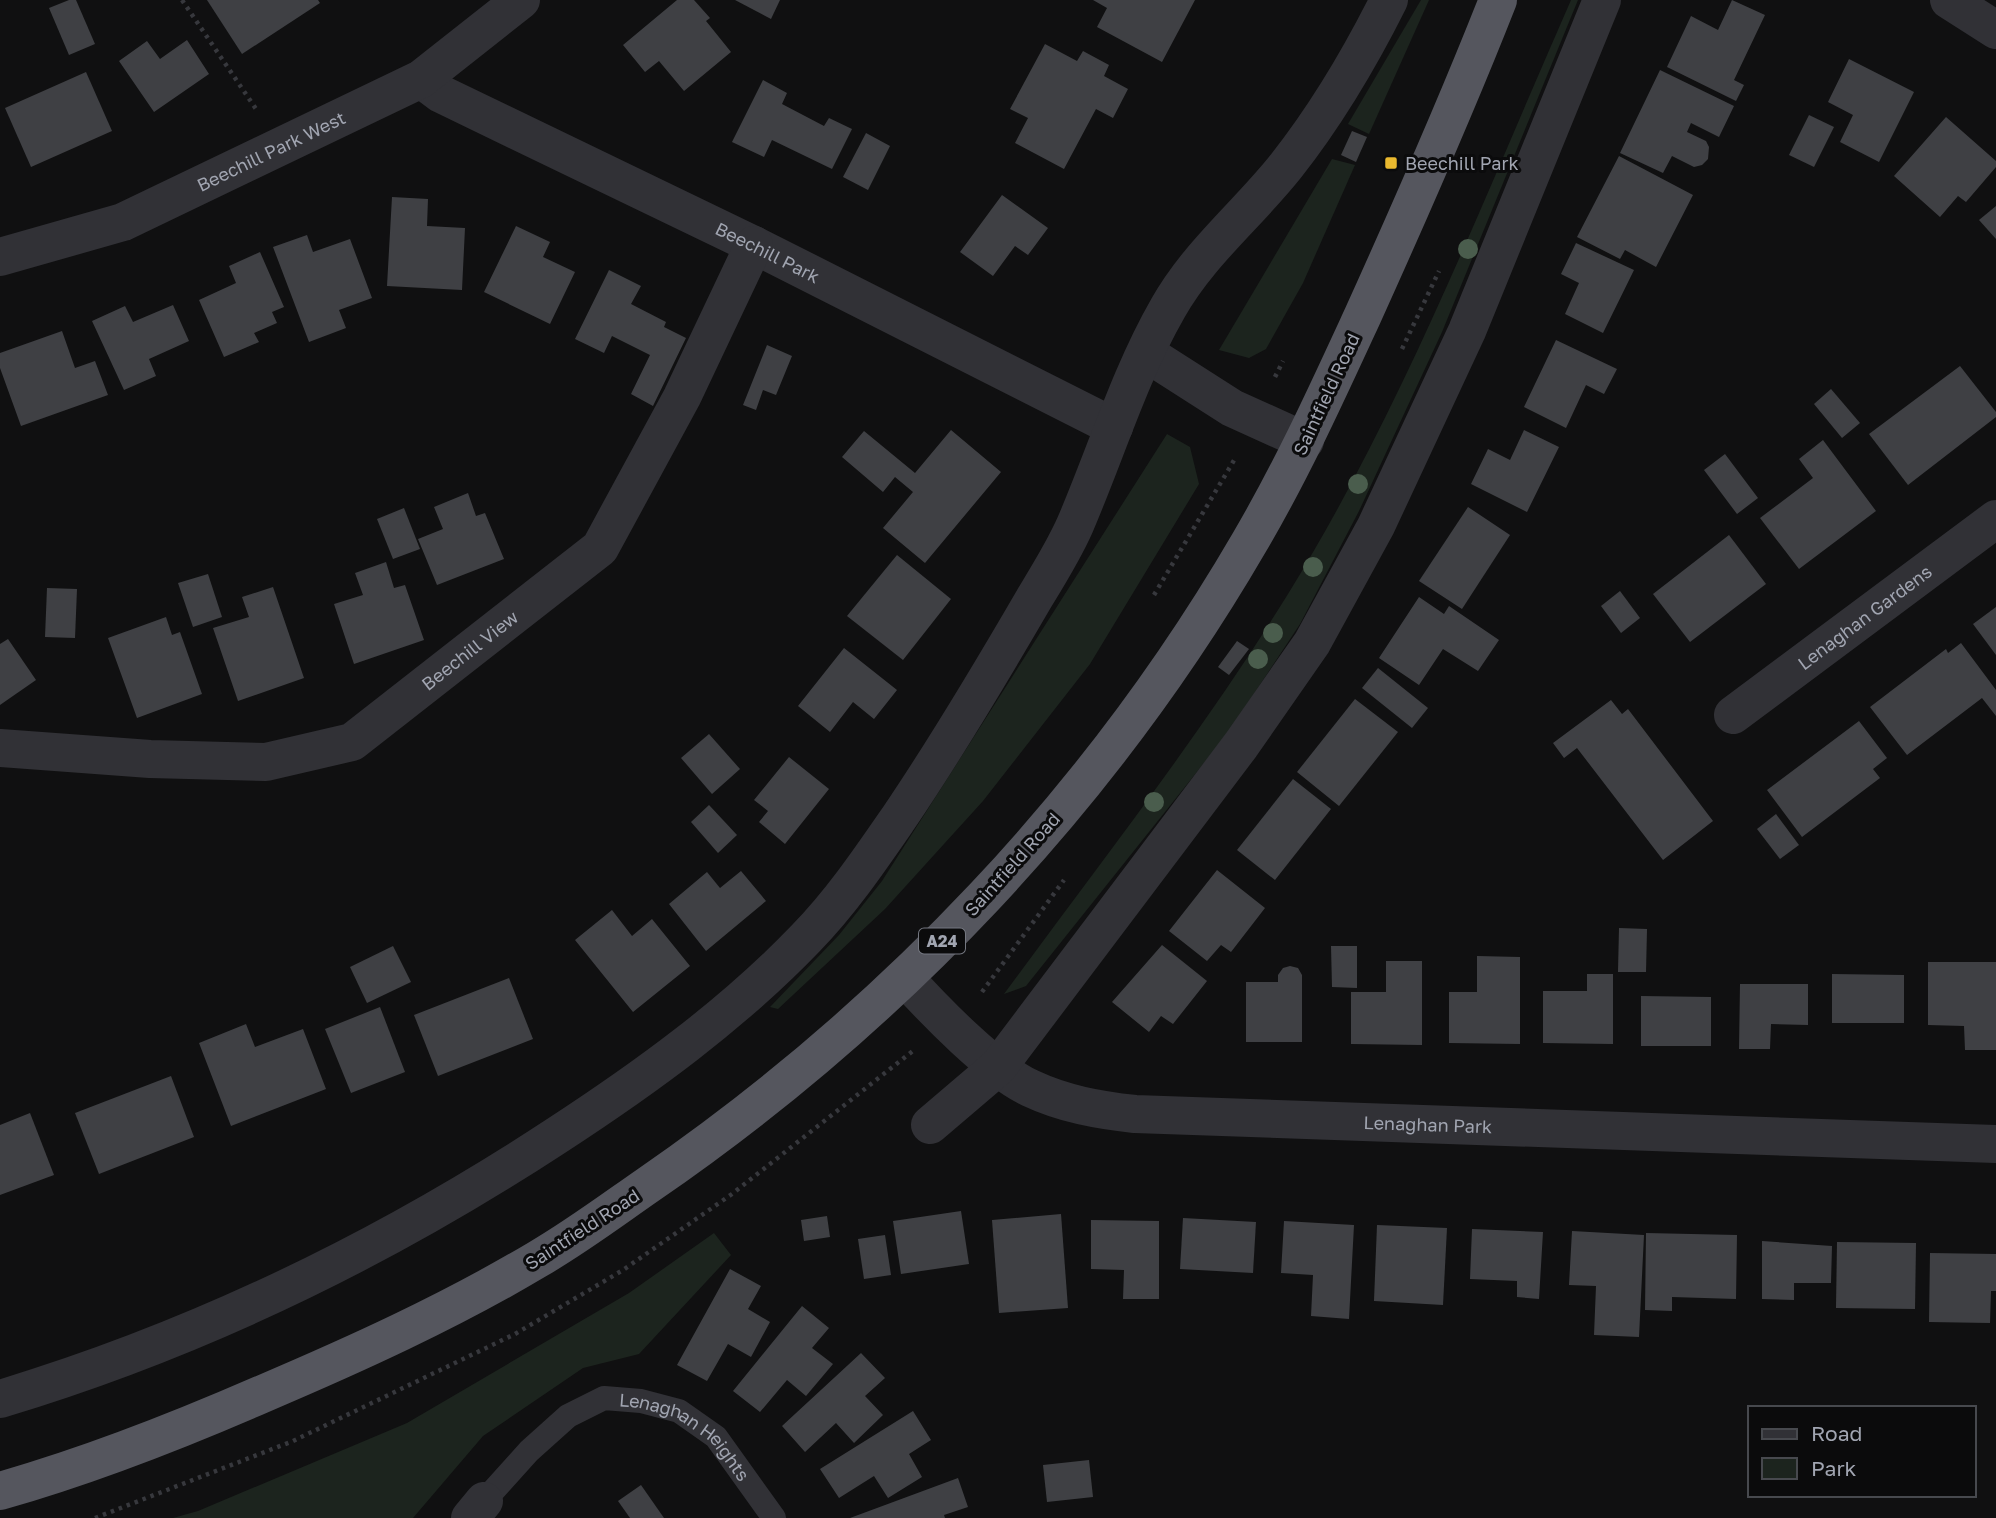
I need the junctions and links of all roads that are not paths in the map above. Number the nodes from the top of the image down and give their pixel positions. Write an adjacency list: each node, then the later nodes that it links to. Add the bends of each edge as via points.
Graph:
1 (522, 0): 7 (street, Beechill Park West)
2 (1389, 0): 10 (street, via 1365,49 1324,113 1285,168 1192,270)
3 (1498, 0): 12 (highway, Saintfield Road / A24, via 1454,113)
4 (1602, 0): 17 (street, via 1467,331 1376,526 1312,643 1241,745)
5 (1949, 0): 6 (street)
6 (1996, 30)
7 (421, 79): 8 (street, Beechill Park, via 441,94); 9 (street, Beechill Park West, via 123,222)
8 (754, 245): 11 (street, Beechill Park); 15 (street, Beechill View, via 682,397 600,548 352,742 266,762)
9 (0, 257)
10 (1146, 353): 11 (street); 12 (street, via 1232,408)
11 (1114, 427): 20 (street, via 1073,529 1031,606 916,791 861,873 806,937 715,1023 622,1093 511,1166 391,1235 160,1342)
12 (1305, 441): 16 (highway, Saintfield Road / A24, via 1248,545 1167,671 1013,865)
13 (1996, 519): 14 (street, Lenaghan Gardens)
14 (1733, 715)
15 (0, 748)
16 (905, 978): 17 (street, Lenaghan Park); 21 (highway, Saintfield Road / A24, via 820,1055 711,1142 540,1258 346,1358 193,1424)
17 (998, 1067): 18 (street); 19 (street, Lenaghan Park, via 1055,1099 1093,1110 1135,1114)
18 (930, 1125)
19 (1996, 1144)
20 (0, 1399)
21 (0, 1491)
22 (477, 1510): 23 (lane, Lenaghan Heights, via 529,1451 568,1416 604,1398 679,1411 716,1437)
23 (774, 1518)

